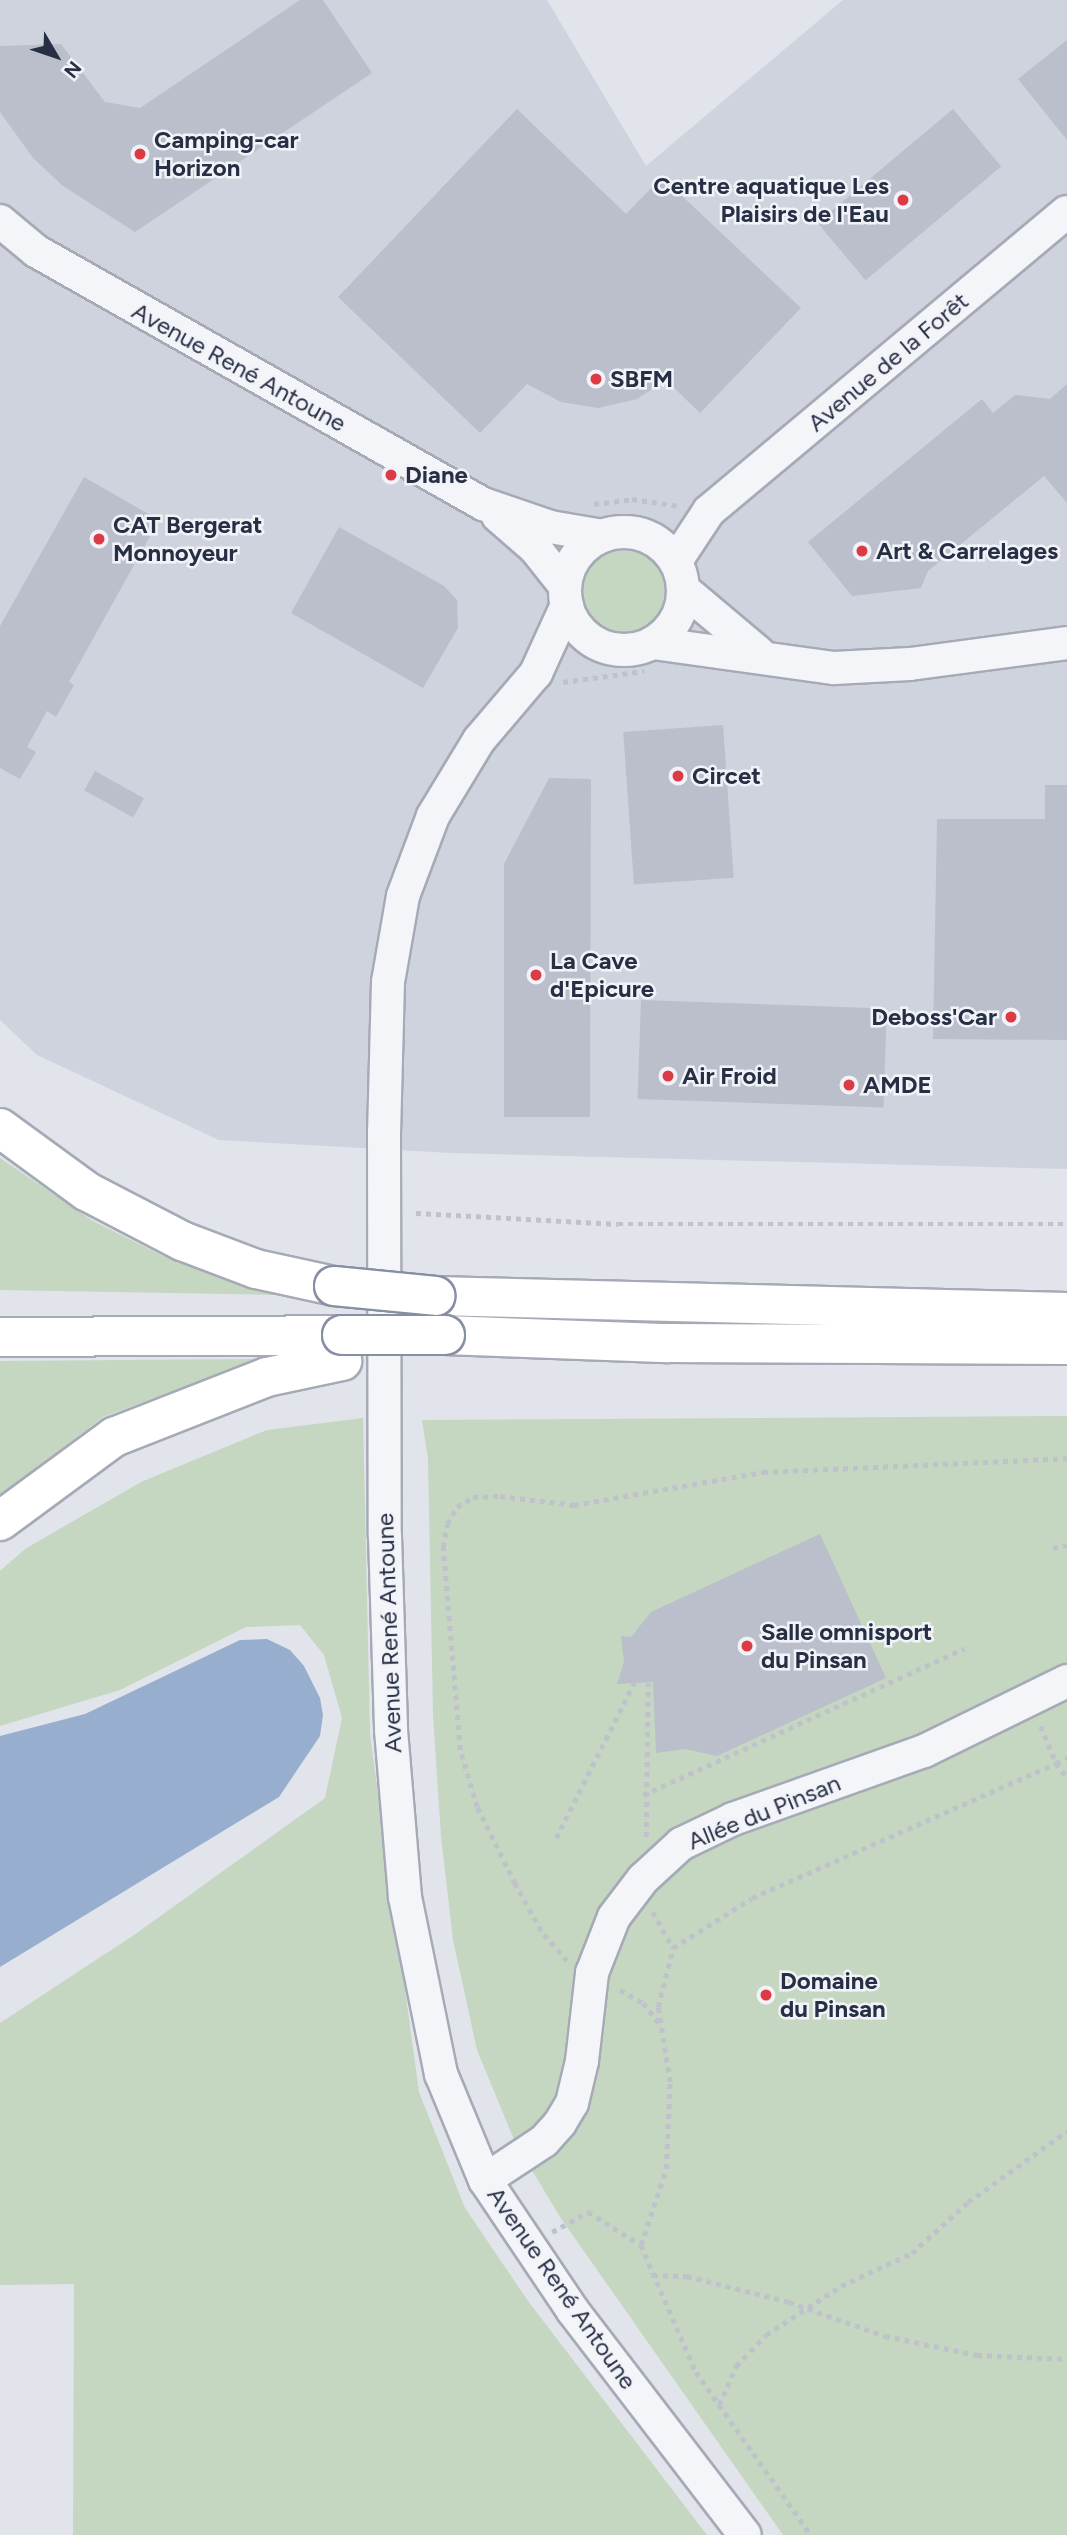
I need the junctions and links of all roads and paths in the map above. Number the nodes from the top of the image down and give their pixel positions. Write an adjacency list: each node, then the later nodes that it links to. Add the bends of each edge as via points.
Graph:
1 (1067, 212): 5 (street, Avenue de la Forêt)
2 (0, 220): 3 (street, Avenue René Antoune, via 36,251)
3 (483, 504): 6 (street, Avenue René Antoune, via 550,527); 9 (street, Avenue René Antoune, via 536,548)
4 (590, 505): 5 (path, via 632,499 671,502)
5 (697, 510): 7 (street, Avenue de la Forêt); 8 (street, Avenue de la Forêt)
6 (603, 536): 7 (street, via 631,531); 9 (street, via 576,555)
7 (649, 537): 8 (street)
8 (679, 575): 10 (street, via 678,615); 13 (street, via 702,609)
9 (566, 595): 12 (street, via 579,631); 14 (street, Avenue René Antoune)
10 (653, 643): 12 (street, via 635,649); 13 (street)
11 (1067, 643): 13 (street, via 910,664 834,668)
12 (609, 648): 14 (street)
13 (763, 656)
14 (536, 673): 45 (street, Avenue René Antoune, via 479,740 433,816 403,896 388,982 385,1536 400,1840 413,1954 441,2074)
15 (0, 1128): 22 (highway, via 86,1191 182,1241 256,1269)
16 (410, 1201): 17 (path)
17 (416, 1213): 18 (path, via 618,1224); 19 (path)
18 (1067, 1224)
19 (415, 1226)
20 (0, 1312): 22 (highway)
21 (1067, 1312): 23 (highway, via 676,1304)
22 (340, 1324): 23 (highway); 23 (highway, bridge); 24 (highway); 27 (highway, via 267,1377 114,1437)
23 (441, 1324): 25 (highway, via 668,1343)
24 (0, 1337)
25 (1067, 1345)
26 (1067, 1458): 42 (path, via 763,1472 574,1505 500,1496 473,1497 457,1507 447,1524 443,1547 460,1751 477,1807 541,1931 574,1969)
27 (0, 1521)
28 (1067, 1545): 29 (path)
29 (1053, 1548)
30 (964, 1649): 38 (path)
31 (1067, 1681): 34 (street, Allée du Pinsan)
32 (648, 1682): 38 (path)
33 (634, 1683): 39 (path)
34 (1030, 1700): 36 (path); 40 (street, Allée du Pinsan, via 924,1751 733,1819 681,1844)
35 (1067, 1758): 36 (path)
36 (1056, 1763): 37 (path); 41 (path, via 752,1898)
37 (1067, 1777)
38 (643, 1795): 40 (path)
39 (556, 1838)
40 (649, 1874): 41 (path, via 653,1913); 42 (street, Allée du Pinsan, via 614,1917)
41 (673, 1948): 43 (path, via 657,2007)
42 (591, 1978): 43 (path, via 643,2003); 45 (street, Allée du Pinsan, via 572,2103 544,2141)
43 (661, 2025): 49 (path, via 670,2082 666,2169)
44 (1067, 2132): 51 (path, via 968,2202 912,2253)
45 (485, 2180): 54 (street, Avenue René Antoune, via 573,2311)
46 (542, 2224): 47 (path)
47 (548, 2234): 48 (path); 49 (path, via 587,2212)
48 (554, 2244)
49 (641, 2245): 50 (path)
50 (653, 2275): 51 (path, via 687,2276); 53 (path, via 696,2372)
51 (803, 2307): 52 (path, via 885,2336 977,2355); 53 (path, via 736,2366)
52 (1067, 2359)
53 (719, 2405): 55 (path)
54 (745, 2535)
55 (811, 2535)

